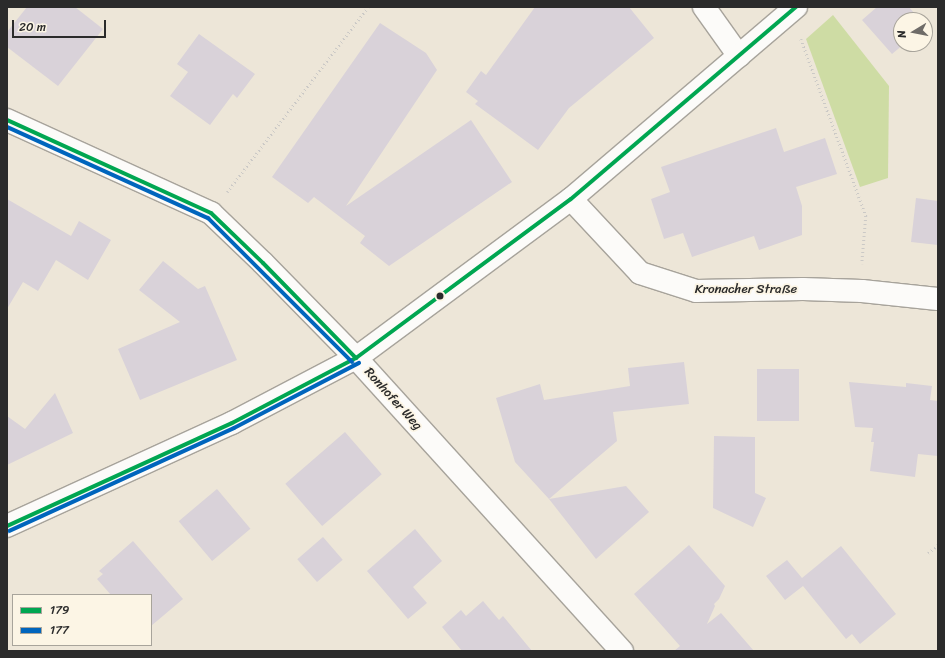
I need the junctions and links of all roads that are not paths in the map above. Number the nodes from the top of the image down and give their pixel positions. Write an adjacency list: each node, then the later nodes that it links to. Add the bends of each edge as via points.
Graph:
1 (704, 7): 3 (street)
2 (790, 12): 3 (street)
3 (739, 56): 5 (street)
4 (7, 120): 7 (street, Ronhofer Weg, via 212,213)
5 (571, 199): 6 (street, Kronacher Straße, via 640,274 696,291 803,289 862,291); 7 (street)
6 (938, 299)
7 (356, 358): 8 (street, via 232,423); 9 (street, Ronhofer Weg)
8 (7, 526)
9 (622, 651)

